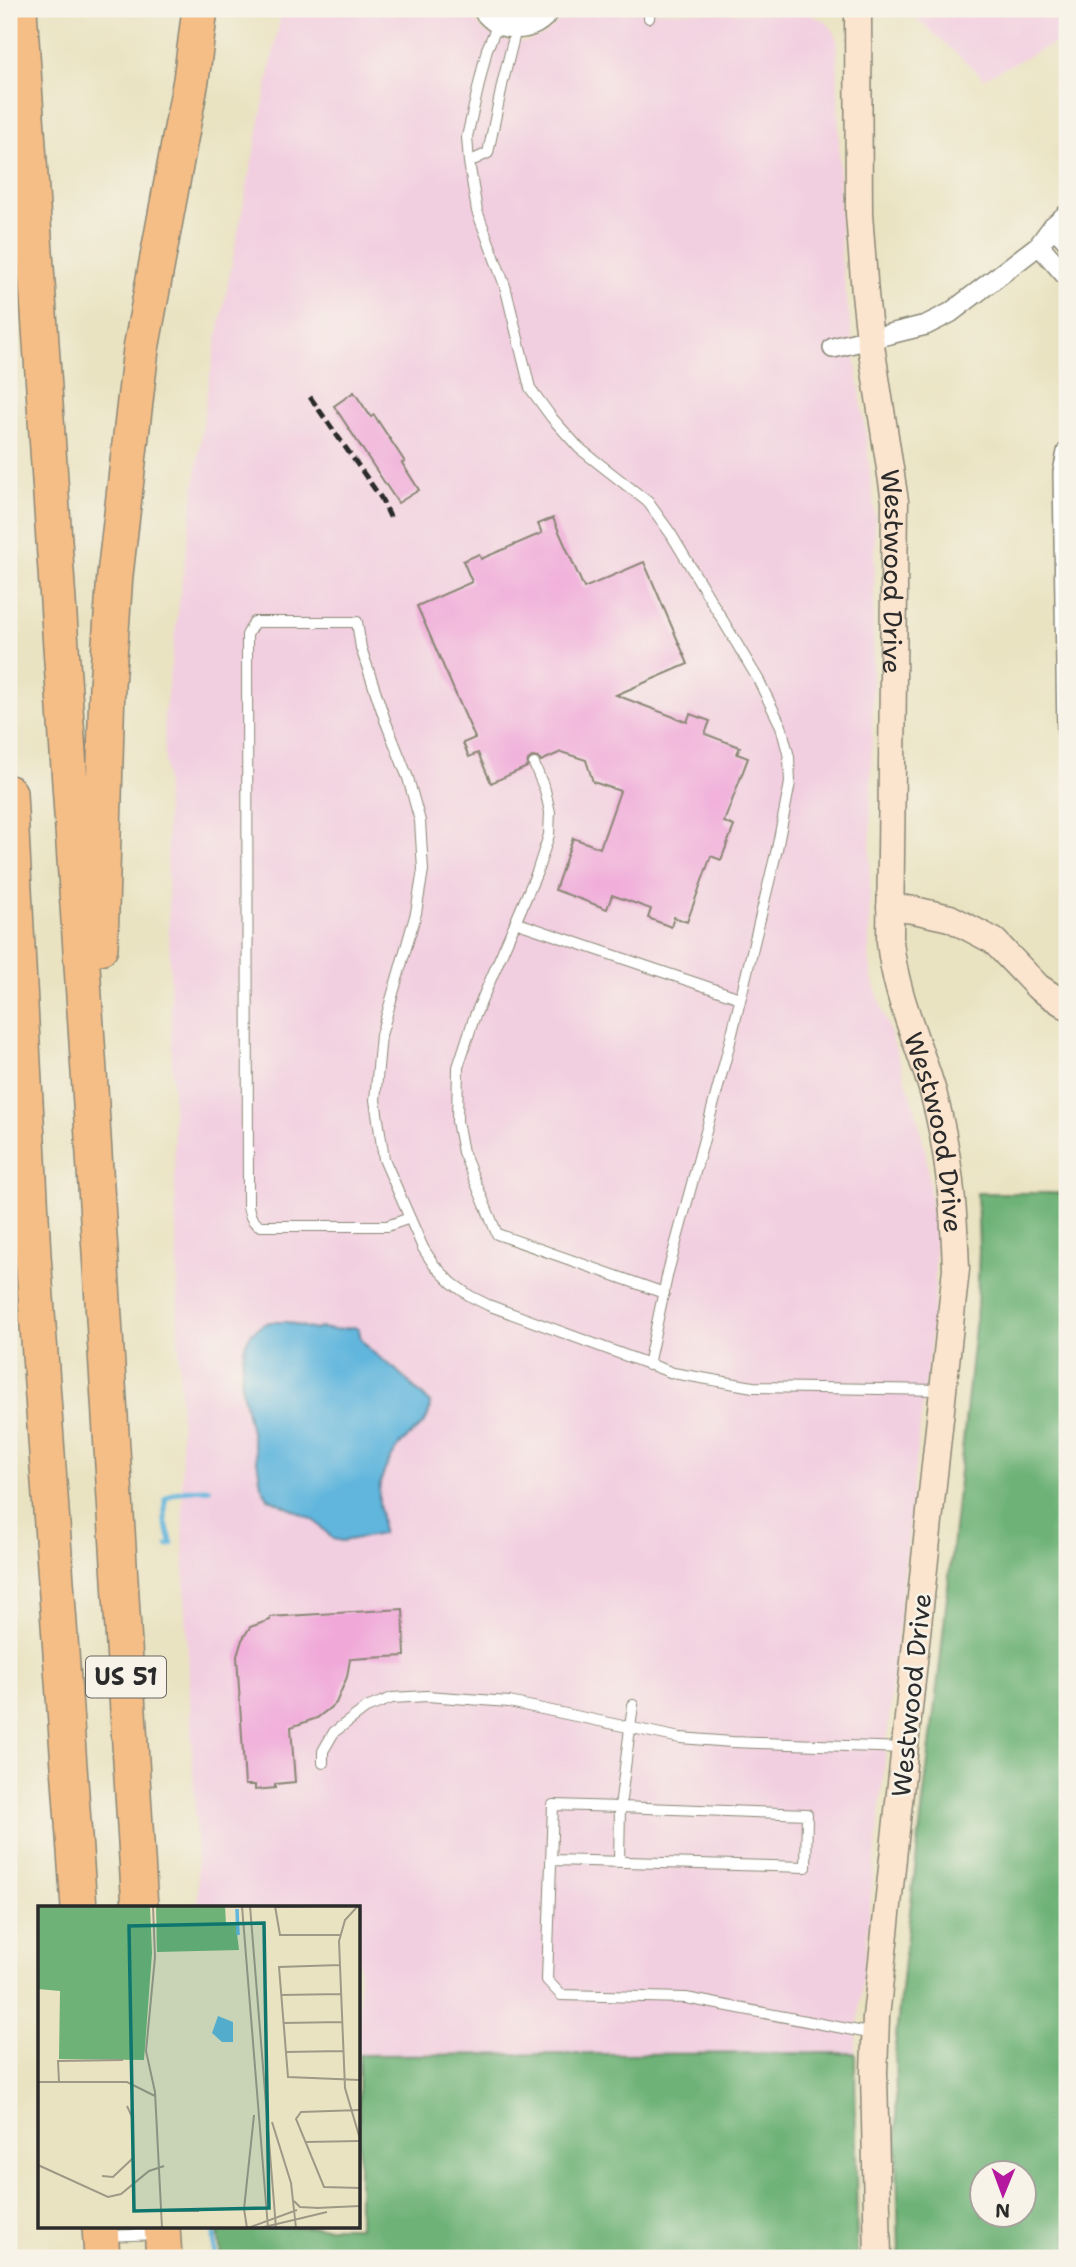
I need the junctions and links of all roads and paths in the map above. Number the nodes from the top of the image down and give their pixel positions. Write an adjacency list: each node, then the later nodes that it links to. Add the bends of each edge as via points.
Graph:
1 (19, 9): 26 (highway, US 51)
2 (200, 9): 8 (highway)
3 (210, 9): 8 (highway)
4 (482, 9): 7 (street)
5 (551, 9): 7 (street, via 529,27)
6 (858, 9): 14 (street, Westwood Drive, via 859,214)
7 (507, 27): 9 (lane, via 487,48 467,137); 9 (lane, via 503,81 488,153)
8 (191, 79): 26 (highway, via 141,349 115,575 107,685 98,997)
9 (469, 162): 23 (lane, via 477,211 505,286 530,388 579,448 648,502 685,556 781,726 790,783)
10 (1060, 220): 11 (street); 12 (street)
11 (1067, 241)
12 (1039, 245): 13 (street); 14 (street, via 950,313 926,325)
13 (1067, 277)
14 (870, 339): 15 (street); 20 (street, Westwood Drive, via 895,500)
15 (833, 348)
16 (1067, 452): 17 (street, via 1063,472)
17 (1067, 733)
18 (534, 764): 21 (lane, via 551,812 549,835)
19 (9, 793): 25 (highway, US 51)
20 (890, 907): 24 (street, via 950,918 994,941 1038,987); 30 (street, Westwood Drive, via 895,980 933,1092 952,1198 956,1269)
21 (515, 922): 23 (lane); 28 (lane, via 458,1067 457,1121 463,1152 497,1234)
22 (9, 988): 25 (highway)
23 (740, 998): 28 (lane)
24 (1067, 1006)
25 (21, 1061): 38 (highway, US 51)
26 (89, 1072): 39 (highway, US 51)
27 (410, 1218): 27 (lane, via 384,1159 375,1100 381,1035 418,902 423,870 420,821 361,648 357,622 254,622 247,635 250,1217 261,1226 387,1226); 29 (lane, via 434,1265 470,1296)
28 (664, 1293): 29 (lane)
29 (648, 1365): 30 (lane, via 752,1387)
30 (944, 1390): 33 (street, Westwood Drive)
31 (633, 1705): 32 (lane)
32 (629, 1728): 33 (lane, via 732,1742); 34 (lane, via 509,1702 392,1698 366,1708 334,1732 323,1751); 35 (lane)
33 (905, 1748): 40 (street, Westwood Drive)
34 (323, 1763)
35 (620, 1807): 36 (lane, via 553,1805); 37 (lane); 37 (lane, via 807,1814 806,1867)
36 (552, 1860): 37 (lane); 40 (lane, via 547,1980 561,1995 686,1998)
37 (619, 1862)
38 (79, 1906)
39 (140, 1906)
40 (875, 2035): 43 (street, Westwood Drive)
41 (101, 2240): 42 (lane)
42 (163, 2240)
43 (878, 2258)

